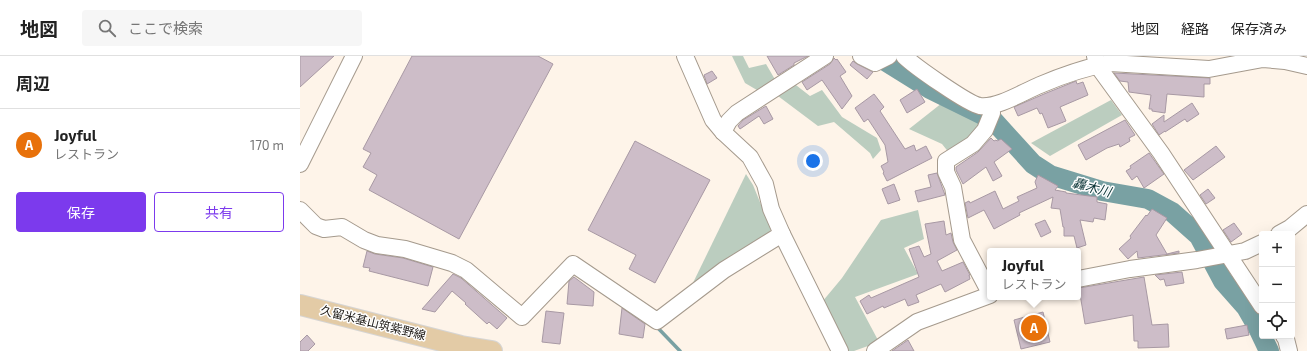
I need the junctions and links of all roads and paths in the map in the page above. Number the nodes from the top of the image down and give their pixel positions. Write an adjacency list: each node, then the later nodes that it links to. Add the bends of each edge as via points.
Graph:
1 (354, 56): 11 (street)
2 (685, 56): 10 (street, via 713,120)
3 (825, 56): 10 (street, via 737,113)
4 (889, 56): 6 (street)
5 (904, 56): 9 (street, via 955,93)
6 (868, 60)
7 (1096, 60): 8 (street, via 1209,69 1262,59); 9 (street); 17 (street)
8 (1307, 66)
9 (990, 110): 19 (street, via 985,130 973,144 946,162 946,172 953,187 962,240)
10 (723, 132): 15 (street, via 750,157 762,177)
11 (300, 164)
12 (300, 210): 15 (street, via 316,226 324,229 342,227 377,245 405,248 452,263 466,270 522,317 573,264 657,321 724,270)
13 (1307, 214): 14 (street)
14 (1284, 231)
15 (782, 234): 25 (street)
16 (1259, 244): 17 (street, via 1245,251)
17 (1228, 254): 18 (street); 21 (street)
18 (1081, 278)
19 (987, 288)
20 (987, 295): 26 (street, via 917,322)
21 (1260, 303)
22 (300, 305): 24 (main road, 久留米基山筑紫野線, via 461,346)
23 (1286, 339): 27 (street)
24 (492, 351)
25 (840, 351)
26 (875, 351)
27 (1289, 351)

